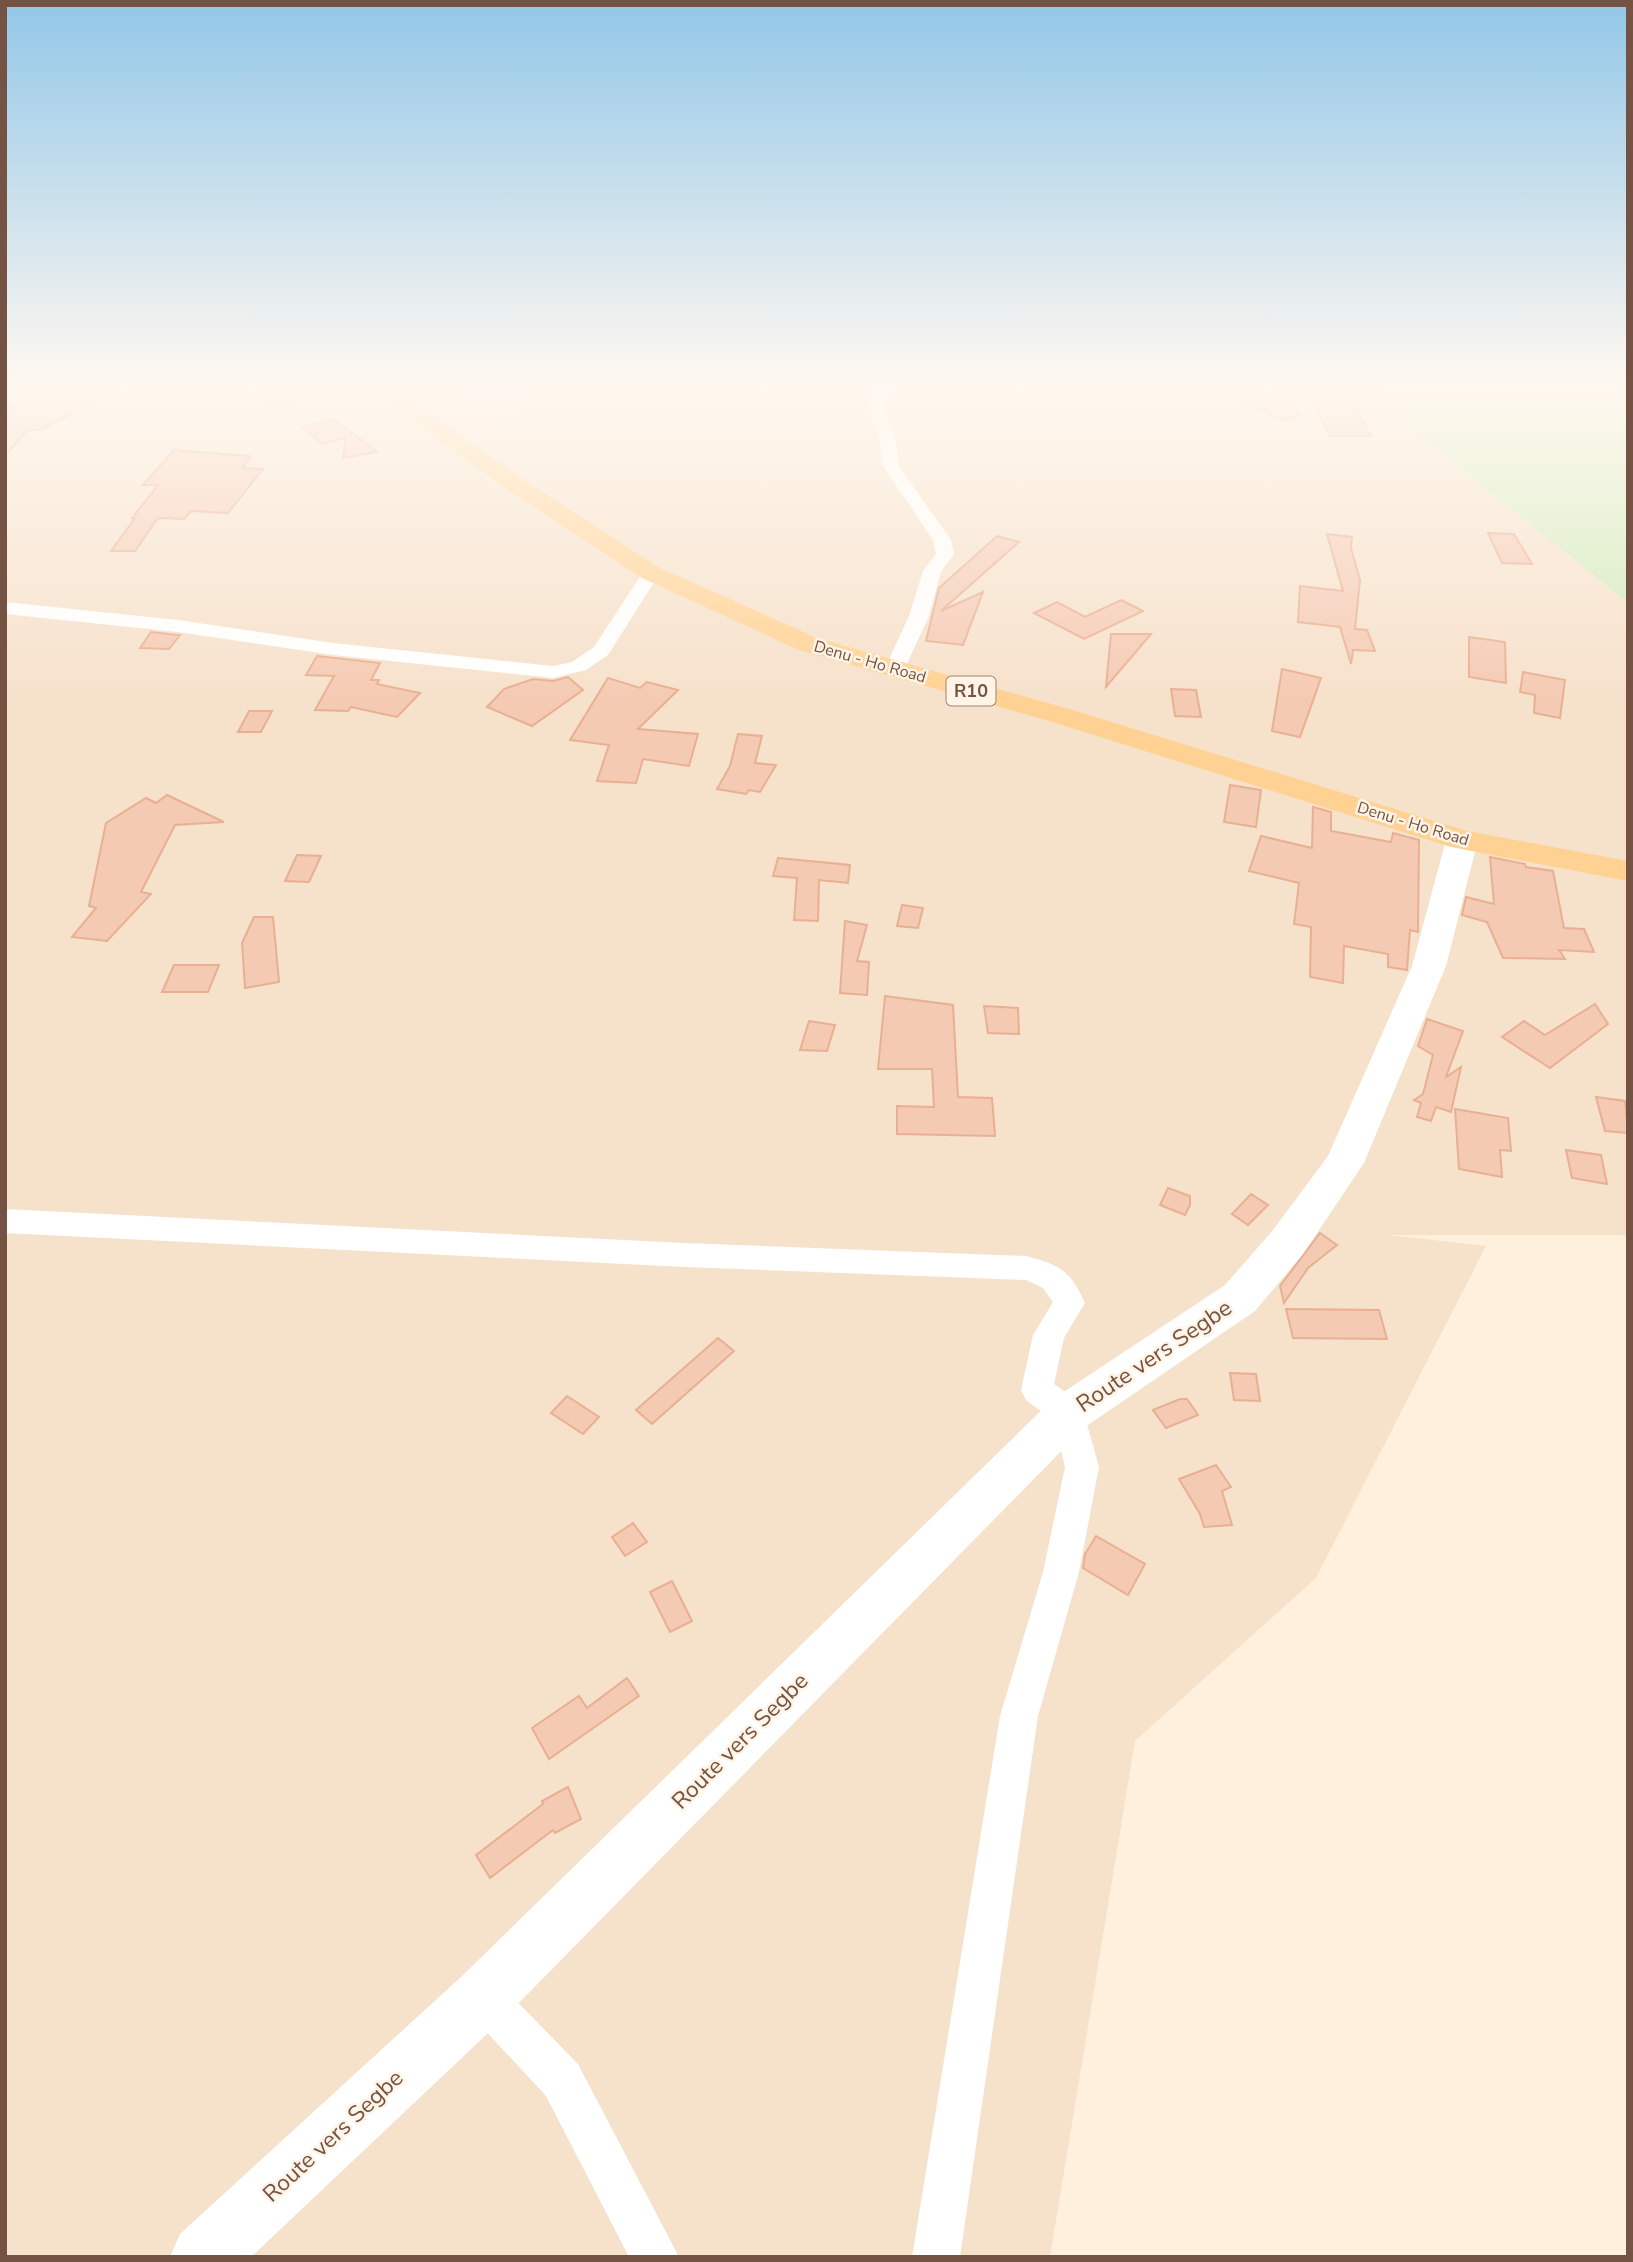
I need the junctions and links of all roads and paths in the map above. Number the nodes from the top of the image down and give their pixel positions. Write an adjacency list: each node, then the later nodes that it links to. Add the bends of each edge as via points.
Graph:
1 (520, 488): 3 (main road, Denu - Ho Road / R10)
2 (906, 488): 5 (street, via 942,540 945,554 932,571 919,616)
3 (651, 573): 4 (street, via 601,650 579,666 553,672); 5 (main road, Denu - Ho Road / R10, via 808,644)
4 (5, 608)
5 (894, 670): 6 (main road, Denu - Ho Road / R10, via 1059,715)
6 (1462, 840): 7 (main road, Denu - Ho Road / R10); 9 (main road, Route vers Segbe, via 1429,966 1344,1163 1288,1242 1240,1298)
7 (1628, 871)
8 (5, 1221): 9 (street, via 1026,1268 1061,1282 1069,1303 1049,1335 1037,1391)
9 (1069, 1413): 10 (main road, Route vers Segbe); 13 (street, via 1082,1467 1061,1572 1019,1716)
10 (483, 1997): 11 (main road, Route vers Segbe); 12 (street, via 562,2080)
11 (203, 2257)
12 (655, 2257)
13 (936, 2257)

